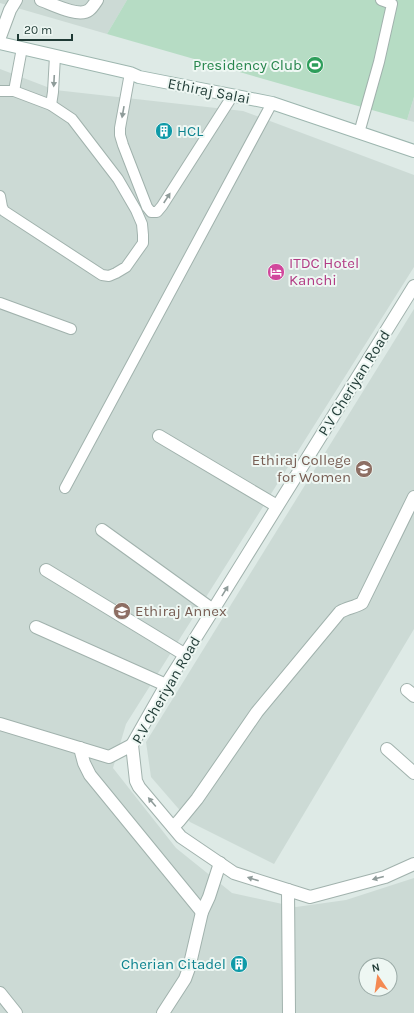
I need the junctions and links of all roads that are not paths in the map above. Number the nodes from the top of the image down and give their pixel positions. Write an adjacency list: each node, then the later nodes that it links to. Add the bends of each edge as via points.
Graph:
1 (16, 0): 5 (street)
2 (41, 0): 3 (street, via 82,13 90,10)
3 (96, 0)
4 (381, 0): 15 (lane, via 392,4)
5 (0, 37)
6 (0, 42): 7 (street, Ethiraj Salai)
7 (22, 48): 8 (street, Ethiraj Salai); 11 (lane)
8 (55, 56): 9 (street, Ethiraj Salai); 14 (lane, one-way to 14)
9 (130, 73): 12 (street, Ethiraj Salai); 12 (lane, one-way to 12, via 120,135 147,208 151,212 157,212 162,206)
10 (0, 91): 11 (lane)
11 (14, 91): 14 (lane)
12 (233, 96): 13 (street, Ethiraj Salai)
13 (272, 103): 15 (street, Ethiraj Salai); 22 (lane)
14 (51, 105): 17 (lane, via 72,119 118,179 142,224 142,243 126,267 109,276 102,274 4,211)
15 (359, 132): 16 (street, Ethiraj Salai)
16 (414, 151)
17 (0, 196)
18 (414, 286): 24 (street, P.V Cheriyan Road)
19 (0, 303): 20 (lane)
20 (71, 329)
21 (159, 436): 24 (street)
22 (65, 488)
23 (414, 497): 36 (street, via 362,603 340,612 257,712 197,799)
24 (277, 506): 27 (street, P.V Cheriyan Road, one-way to 24)
25 (102, 530): 27 (street)
26 (46, 570): 29 (street)
27 (213, 610): 29 (street, P.V Cheriyan Road)
28 (36, 626): 30 (street)
29 (184, 654): 30 (street, P.V Cheriyan Road)
30 (166, 685): 32 (street, P.V Cheriyan Road)
31 (0, 724): 33 (street)
32 (132, 744): 33 (street, via 109,757); 36 (street, P.V Cheriyan Road, one-way to 32, via 137,784)
33 (80, 748): 40 (street, via 90,775)
34 (387, 749): 35 (street)
35 (414, 773)
36 (172, 827): 37 (street, P.V Cheriyan Road, via 181,837)
37 (220, 863): 39 (street, P.V Cheriyan Road, one-way to 37, via 234,873); 40 (street)
38 (414, 864): 39 (street, P.V Cheriyan Road, one-way to 39, via 385,876 310,897)
39 (288, 890): 44 (street)
40 (202, 912): 43 (street, via 185,979)
41 (0, 992): 42 (street)
42 (16, 1013)
43 (163, 1013)
44 (290, 1013)

